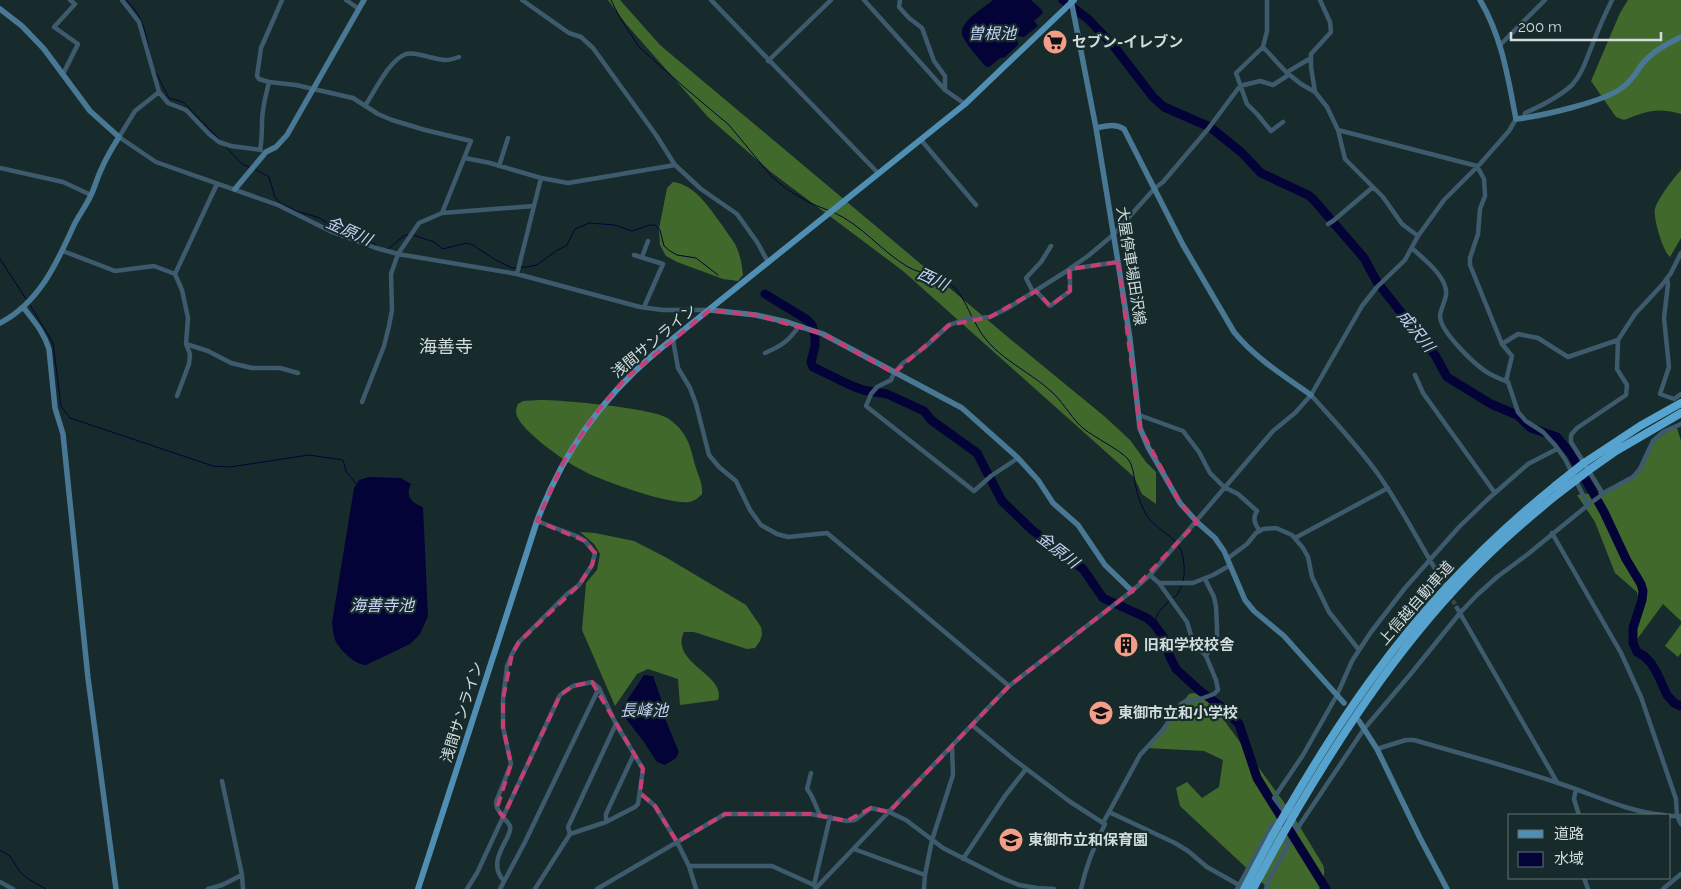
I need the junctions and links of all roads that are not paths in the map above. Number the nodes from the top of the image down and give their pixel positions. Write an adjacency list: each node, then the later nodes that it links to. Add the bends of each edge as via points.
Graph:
1 (70, 0): 25 (street, via 75,4 54,27 78,44)
2 (122, 0): 31 (street, via 139,22)
3 (282, 0): 27 (street, via 261,48 257,76)
4 (346, 0): 18 (street)
5 (364, 0): 18 (street)
6 (522, 0): 45 (street, via 593,48)
7 (711, 0): 24 (street)
8 (831, 0): 24 (street)
9 (864, 0): 30 (street)
10 (900, 0): 30 (street, via 899,7 922,28 934,61 946,76)
11 (1267, 0): 21 (street)
12 (1320, 0): 23 (street, via 1331,32 1315,48)
13 (1480, 0): 20 (street)
14 (1544, 0): 20 (street)
15 (1612, 0): 35 (street, via 1586,63 1572,85 1539,107 1525,112)
16 (1071, 4): 33 (main road, 浅間サンライン); 38 (street, 大屋停車場田沢線)
17 (0, 9): 25 (street, via 44,49)
18 (359, 9): 29 (street)
19 (1681, 37): 35 (street, via 1656,51 1615,92 1587,103)
20 (1500, 45): 36 (street)
21 (1263, 47): 26 (street); 28 (street, via 1236,73)
22 (459, 57): 34 (street, via 448,61 412,53 405,55 395,61)
23 (1311, 58): 26 (street); 32 (street)
24 (768, 60): 49 (street)
25 (62, 74): 40 (street, via 90,111)
26 (1288, 74): 28 (street, via 1273,85 1260,80); 32 (street)
27 (269, 82): 29 (street); 43 (street, via 263,104)
28 (1240, 86): 37 (street, via 1247,104 1270,131); 52 (street, via 1208,129)
29 (313, 89): 34 (street, via 353,98); 43 (street, via 287,135 276,146)
30 (945, 90): 33 (street)
31 (159, 92): 40 (street, via 136,111); 43 (street, via 168,103 186,110 220,142)
32 (1315, 92): 39 (street)
33 (965, 104): 42 (main road, 浅間サンライン)
34 (365, 106): 44 (street, via 392,120 471,141)
35 (1524, 118): 36 (street)
36 (1516, 119): 47 (street)
37 (1282, 122)
38 (1096, 128): 52 (street, via 1119,126 1124,129); 60 (street, 大屋停車場田沢線)
39 (1338, 130): 47 (street); 53 (street, via 1345,159)
40 (119, 137): 51 (street, via 156,162); 55 (street, via 108,153)
41 (508, 138): 46 (street)
42 (921, 140): 49 (main road, 浅間サンライン); 56 (street)
43 (263, 151): 54 (street)
44 (465, 158): 46 (street); 58 (street)
45 (675, 165): 50 (street, via 568,183); 70 (street, via 701,189 737,214)
46 (499, 166): 50 (street)
47 (1477, 166): 61 (street, via 1444,200); 85 (street, via 1484,179 1485,196 1470,265)
48 (0, 168): 55 (street, via 62,182)
49 (878, 174): 70 (main road, 浅間サンライン)
50 (541, 178): 57 (street)
51 (217, 184): 54 (street); 73 (street)
52 (1155, 188): 60 (street); 92 (street, via 1183,245 1234,332 1262,360)
53 (1373, 188): 59 (street); 61 (street, via 1402,224)
54 (235, 189): 67 (street, via 278,205 332,232)
55 (91, 196): 65 (street)
56 (976, 205)
57 (534, 206): 58 (street); 74 (street)
58 (442, 214): 67 (street, via 419,223)
59 (1330, 222)
60 (1113, 235): 71 (street, 大屋停車場田沢線); 72 (street)
61 (1418, 236): 64 (street)
62 (648, 241): 69 (street)
63 (1052, 246): 76 (street, via 1026,278)
64 (1412, 248): 90 (street, via 1445,284 1447,295 1440,316 1457,346 1489,373); 92 (street, via 1405,260 1362,306)
65 (63, 251): 73 (street, via 115,271 154,266); 77 (street, via 40,289)
66 (1681, 253): 75 (street)
67 (398, 254): 74 (street); 94 (street, via 391,274 389,326)
68 (634, 255): 69 (street)
69 (642, 257): 78 (street, via 663,264)
70 (768, 262): 79 (main road, 浅間サンライン)
71 (1118, 262): 72 (street); 97 (street, 大屋停車場田沢線)
72 (1069, 269): 76 (street); 76 (street, via 1070,291 1050,306)
73 (176, 274): 84 (street, via 188,318)
74 (517, 274): 78 (street)
75 (1667, 278): 83 (street); 91 (street, via 1664,318 1668,367 1660,394 1674,399)
76 (1035, 292): 88 (street, via 990,316 949,325)
77 (23, 306): 80 (street); 168 (street, via 41,330 49,349 55,408 63,434 88,678)
78 (644, 307): 79 (street)
79 (710, 310): 81 (street, via 756,315); 82 (main road, 浅間サンライン)
80 (0, 323)
81 (799, 326): 86 (street, via 792,337); 88 (street, via 836,340)
82 (673, 340): 107 (main road, 浅間サンライン, via 625,380 596,413 553,482); 124 (street, via 678,368 696,404 709,455 736,481 750,510 762,525 788,537 827,533)
83 (1618, 340): 85 (street, via 1568,357 1538,338 1518,334); 105 (street, via 1617,369 1626,385 1626,395 1576,428 1571,442)
84 (186, 344): 87 (street, via 231,363); 93 (street, via 189,364)
85 (1502, 344): 90 (street, via 1512,356)
86 (765, 353)
87 (298, 373)
88 (894, 373): 100 (street, via 962,408); 100 (street, via 891,380 875,389 866,406 974,491)
89 (1415, 374): 104 (street, via 1423,393)
90 (1506, 381): 99 (street, via 1518,412 1543,432)
91 (1681, 394)
92 (1311, 395): 102 (street, via 1273,431); 103 (street, via 1355,444)
93 (177, 396)
94 (362, 402)
95 (1681, 403): 101 (highway, 上信越自動車道, via 1640,426)
96 (1681, 413): 101 (highway, 上信越自動車道)
97 (1139, 415): 102 (street, via 1183,431 1210,473); 108 (street, 大屋停車場田沢線, via 1140,428 1148,447 1180,503)
98 (1681, 424): 105 (street, via 1663,432 1653,441 1633,478)
99 (1556, 449): 104 (street, via 1528,464); 106 (street, via 1565,459)
100 (1018, 458): 119 (street, via 1053,502 1078,526 1105,565)
101 (1587, 467): 153 (highway, 上信越自動車道, bridge, via 1557,489 1482,561 1423,626 1365,703)
102 (1224, 487): 108 (street); 109 (street, via 1238,494 1257,511 1255,525)
103 (1388, 488): 111 (street); 113 (street)
104 (1495, 493): 113 (street, via 1459,527)
105 (1603, 494): 106 (street)
106 (1588, 505): 110 (street)
107 (537, 521): 147 (street, via 579,537 595,553 592,565 579,585 519,642 512,654 503,699 503,727 511,764 496,802); 171 (main road, 浅間サンライン)
108 (1197, 522): 112 (street, 大屋停車場田沢線, via 1215,538); 116 (street)
109 (1260, 530): 111 (street, via 1276,528); 112 (street)
110 (1552, 533): 121 (street, via 1497,577); 146 (street, via 1621,653 1641,697 1676,798)
111 (1295, 538): 122 (street, via 1308,557 1312,577 1329,612)
112 (1227, 559): 114 (street, 大屋停車場田沢線)
113 (1430, 561): 115 (street); 122 (street, via 1405,588)
114 (1230, 566): 117 (street); 126 (street, 大屋停車場田沢線, via 1245,600 1254,611 1284,636)
115 (1437, 572)
116 (1150, 575): 118 (street); 119 (street)
117 (1205, 579): 118 (street, via 1194,583); 123 (street, via 1216,606 1217,629 1217,636)
118 (1159, 583): 123 (street, via 1182,613 1193,642)
119 (1132, 591): 124 (street)
120 (1457, 608): 121 (street)
121 (1460, 613): 131 (street); 138 (street)
122 (1359, 650): 126 (street)
123 (1206, 656): 142 (street, via 1218,690 1180,704 1140,755)
124 (1009, 686): 130 (street)
125 (599, 688): 129 (street); 147 (street, via 592,682 573,686 560,694); 162 (street)
126 (1337, 695): 127 (street, 大屋停車場田沢線); 131 (street, via 1274,798 1297,829)
127 (1344, 703)
128 (1358, 721): 131 (street)
129 (616, 724): 134 (street); 152 (street, via 568,827)
130 (972, 725): 132 (street); 135 (street)
131 (1364, 729): 133 (street)
132 (952, 747): 141 (street); 154 (street, via 953,775)
133 (1377, 749): 138 (street, via 1414,740); 181 (street)
134 (634, 754): 140 (street, via 643,769); 149 (street, via 606,814)
135 (1026, 769): 150 (street); 157 (street)
136 (811, 773): 145 (street, via 807,788)
137 (222, 781): 159 (street)
138 (1557, 782): 139 (street)
139 (1576, 789): 143 (street, via 1574,799); 144 (street)
140 (640, 793): 149 (street, via 635,807); 155 (street, via 655,806)
141 (889, 812): 148 (street, via 871,808 847,822); 154 (street, via 906,820); 156 (street)
142 (1109, 812): 150 (street); 166 (street, via 1175,843)
143 (1579, 814)
144 (1649, 814)
145 (821, 816): 148 (street); 155 (street, via 724,814)
146 (1679, 816): 151 (street)
147 (503, 817): 162 (street, via 510,825 510,831 496,868); 172 (street)
148 (830, 817): 164 (street)
149 (606, 822): 152 (street)
150 (1103, 823): 178 (street)
151 (1681, 824)
152 (570, 834): 165 (street)
153 (1276, 839): 166 (highway, 上信越自動車道); 179 (highway, 上信越自動車道)
154 (932, 840): 157 (street); 161 (street)
155 (677, 842): 158 (street); 174 (street)
156 (854, 849): 161 (street); 164 (street)
157 (962, 859): 177 (street, via 1019,885)
158 (689, 866): 164 (street, via 772,866); 175 (street)
159 (242, 874): 169 (street); 170 (street)
160 (1681, 874): 182 (street)
161 (925, 875): 176 (street)
162 (504, 881): 173 (street)
163 (0, 882): 167 (street)
164 (815, 887)
165 (538, 888)
166 (1240, 888): 180 (street, via 1273,822 1289,844)
167 (13, 889)
168 (116, 889)
169 (208, 889)
170 (243, 889)
171 (418, 889)
172 (467, 889)
173 (500, 889)
174 (597, 889)
175 (696, 889)
176 (924, 889)
177 (1054, 889)
178 (1081, 889)
179 (1253, 889)
180 (1266, 889)
181 (1447, 889)
182 (1663, 889)

